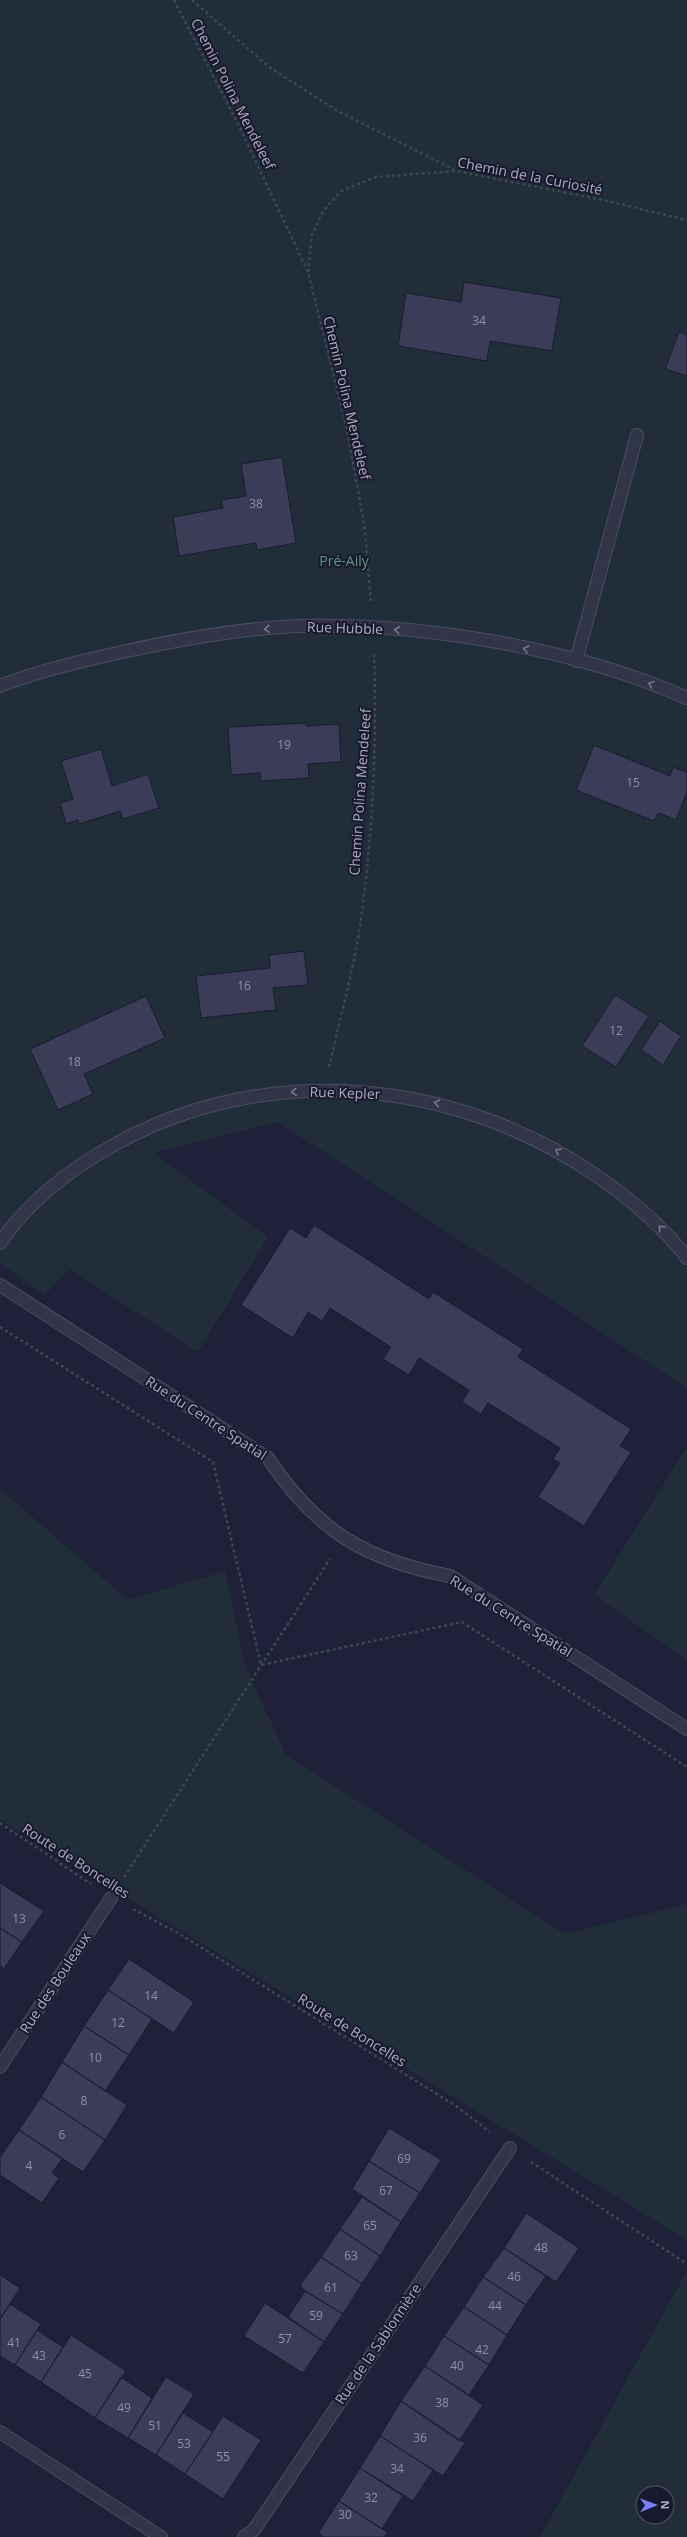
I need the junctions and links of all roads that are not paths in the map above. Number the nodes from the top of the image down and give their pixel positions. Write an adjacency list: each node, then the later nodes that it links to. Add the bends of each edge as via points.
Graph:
1 (637, 435): 2 (street)
2 (576, 661): 3 (street, Rue Hubble, one-way to 3, via 520,647 458,637 373,627 300,626 234,632 157,644 88,660); 4 (street, Rue Hubble, one-way to 2, via 634,678)
3 (0, 686)
4 (687, 698)
5 (0, 1243): 6 (street, Rue Kepler, one-way to 5, via 658,1225 622,1193 539,1140 452,1106 402,1096 323,1090 235,1100 181,1114 137,1132 87,1160 39,1197)
6 (687, 1258)
7 (0, 1285): 8 (street, Rue du Centre Spatial, via 268,1458 289,1489 309,1511 344,1538 375,1556 411,1569 450,1576)
8 (687, 1729)
9 (111, 1898): 10 (street, Rue des Bouleaux)
10 (0, 2067)
11 (510, 2148): 14 (street, Rue de la Sablonnière, via 254,2530)
12 (0, 2432): 13 (street)
13 (161, 2537)
14 (244, 2537)

